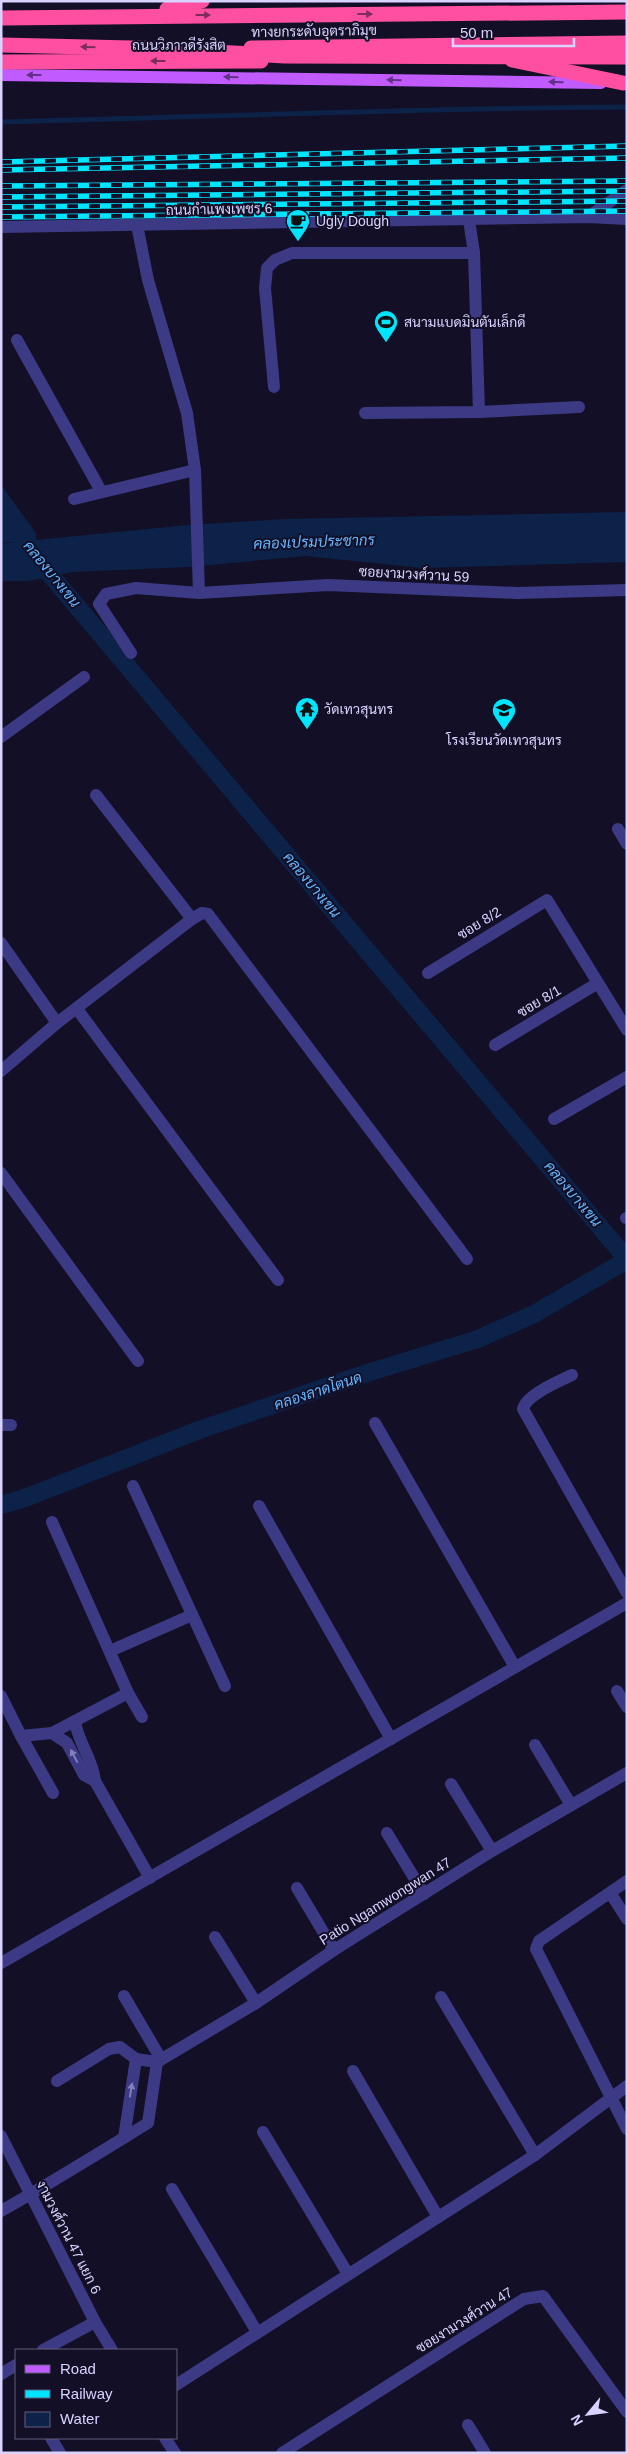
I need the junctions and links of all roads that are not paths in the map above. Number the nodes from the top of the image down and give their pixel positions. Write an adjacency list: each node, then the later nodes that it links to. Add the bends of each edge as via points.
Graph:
1 (202, 1): 3 (highway)
2 (627, 12): 3 (highway, ทางยกระดับอุตราภิมุข, one-way to 2)
3 (136, 15): 4 (highway, ทางยกระดับอุตราภิมุข)
4 (1, 18)
5 (627, 43): 7 (highway, ทางยกระดับอุตราภิมุข, bridge)
6 (1, 45): 7 (highway, ทางยกระดับอุตราภิมุข, one-way to 6)
7 (162, 49): 9 (highway, bridge, via 285,56)
8 (627, 51): 10 (highway, ถนนวิภาวดีรังสิต)
9 (627, 57)
10 (510, 60): 11 (highway, ถนนวิภาวดีรังสิต, one-way to 11); 13 (highway)
11 (1, 62)
12 (1, 75): 13 (main road, one-way to 12)
13 (625, 84)
14 (627, 190): 15 (street)
15 (588, 217): 16 (street, ถนนกำแพงเพชร 6); 17 (street, ถนนกำแพงเพชร 6)
16 (469, 220): 18 (street, ถนนกำแพงเพชร 6); 20 (street)
17 (625, 222)
18 (137, 225): 19 (street, ถนนกำแพงเพชร 6); 26 (street, via 148,280 187,413)
19 (1, 226)
20 (474, 253): 22 (street, via 292,253 276,260 266,268 265,288); 25 (street)
21 (17, 340): 27 (street)
22 (274, 388)
23 (580, 407): 25 (street)
24 (365, 412): 25 (street)
25 (479, 412)
26 (196, 470): 27 (street); 30 (street)
27 (100, 491): 28 (street)
28 (74, 499)
29 (627, 590): 30 (street, ซอยงามวงศ์วาน 59, via 517,593 328,585)
30 (199, 593): 31 (street, ซอยงามวงศ์วาน 59, via 136,588 106,594 99,604)
31 (131, 654)
32 (84, 677): 33 (street)
33 (1, 737)
34 (96, 795): 37 (street)
35 (618, 830): 36 (street)
36 (627, 844)
37 (192, 919): 41 (street); 49 (street, via 202,913 214,920)
38 (1, 943): 42 (street)
39 (428, 973): 40 (street, ซอย 8/2, via 547,900)
40 (598, 983): 43 (street); 44 (street, ซอย 8/1)
41 (77, 1009): 42 (street); 50 (street)
42 (57, 1023): 45 (street)
43 (627, 1030)
44 (495, 1045)
45 (1, 1071)
46 (627, 1077): 47 (street)
47 (554, 1119)
48 (1, 1172): 51 (street)
49 (467, 1259)
50 (278, 1280)
51 (138, 1361)
52 (572, 1375): 57 (street, via 531,1397 523,1409)
53 (375, 1422): 61 (street)
54 (133, 1486): 59 (street)
55 (259, 1506): 71 (street)
56 (52, 1522): 60 (street)
57 (627, 1593)
58 (627, 1603): 61 (street)
59 (192, 1615): 60 (street); 62 (street)
60 (110, 1651): 64 (street)
61 (515, 1667): 71 (street)
62 (225, 1686)
63 (617, 1691): 66 (street)
64 (128, 1693): 67 (street); 68 (street)
65 (1, 1696): 70 (street)
66 (627, 1707)
67 (142, 1717)
68 (75, 1721): 69 (street); 74 (street, via 77,1736 94,1768)
69 (52, 1733): 70 (street); 74 (street, one-way to 69, via 84,1775 67,1743)
70 (22, 1736): 76 (street)
71 (391, 1739): 80 (street)
72 (535, 1745): 77 (street)
73 (627, 1772): 77 (street, Patio Ngamwongwan 47)
74 (95, 1781): 80 (street)
75 (452, 1784): 79 (street)
76 (53, 1793)
77 (570, 1805): 79 (street, Patio Ngamwongwan 47)
78 (387, 1833): 83 (street)
79 (492, 1851): 83 (street, Patio Ngamwongwan 47)
80 (150, 1878): 88 (street)
81 (627, 1881): 84 (street)
82 (297, 1888): 87 (street)
83 (424, 1894): 87 (street, Patio Ngamwongwan 47)
84 (610, 1894): 85 (street); 97 (street, via 539,1941 536,1949)
85 (627, 1919)
86 (215, 1937): 91 (street)
87 (334, 1950): 91 (street, Patio Ngamwongwan 47)
88 (1, 1963)
89 (124, 1996): 93 (street)
90 (441, 1997): 102 (street)
91 (256, 2003): 93 (street, Patio Ngamwongwan 47)
92 (136, 2059): 93 (street); 95 (street, via 120,2047 109,2049); 101 (street, one-way to 92)
93 (159, 2060): 101 (street, via 148,2123)
94 (353, 2071): 106 (street)
95 (57, 2081)
96 (627, 2086): 97 (street)
97 (610, 2099): 98 (street); 102 (street)
98 (627, 2129)
99 (263, 2132): 107 (street)
100 (1, 2136): 104 (street, งามวงศ์วาน 47 แยก 6)
101 (124, 2138): 104 (street)
102 (535, 2155): 106 (street)
103 (172, 2189): 109 (street)
104 (30, 2194): 105 (street); 108 (street, งามวงศ์วาน 47 แยก 6)
105 (1, 2211)
106 (438, 2216): 107 (street)
107 (348, 2274): 109 (street)
108 (95, 2322): 110 (street); 111 (street, งามวงศ์วาน 47 แยก 6)
109 (257, 2332): 112 (street)
110 (45, 2349)
111 (111, 2349)
112 (178, 2384)
113 (627, 2412): 119 (street, ซอยงามวงศ์วาน 47, via 543,2296 535,2296 524,2299)
114 (468, 2425): 120 (street)
115 (52, 2439): 117 (street)
116 (166, 2439): 118 (street)
117 (60, 2453)
118 (175, 2453)
119 (282, 2453)
120 (485, 2453)

